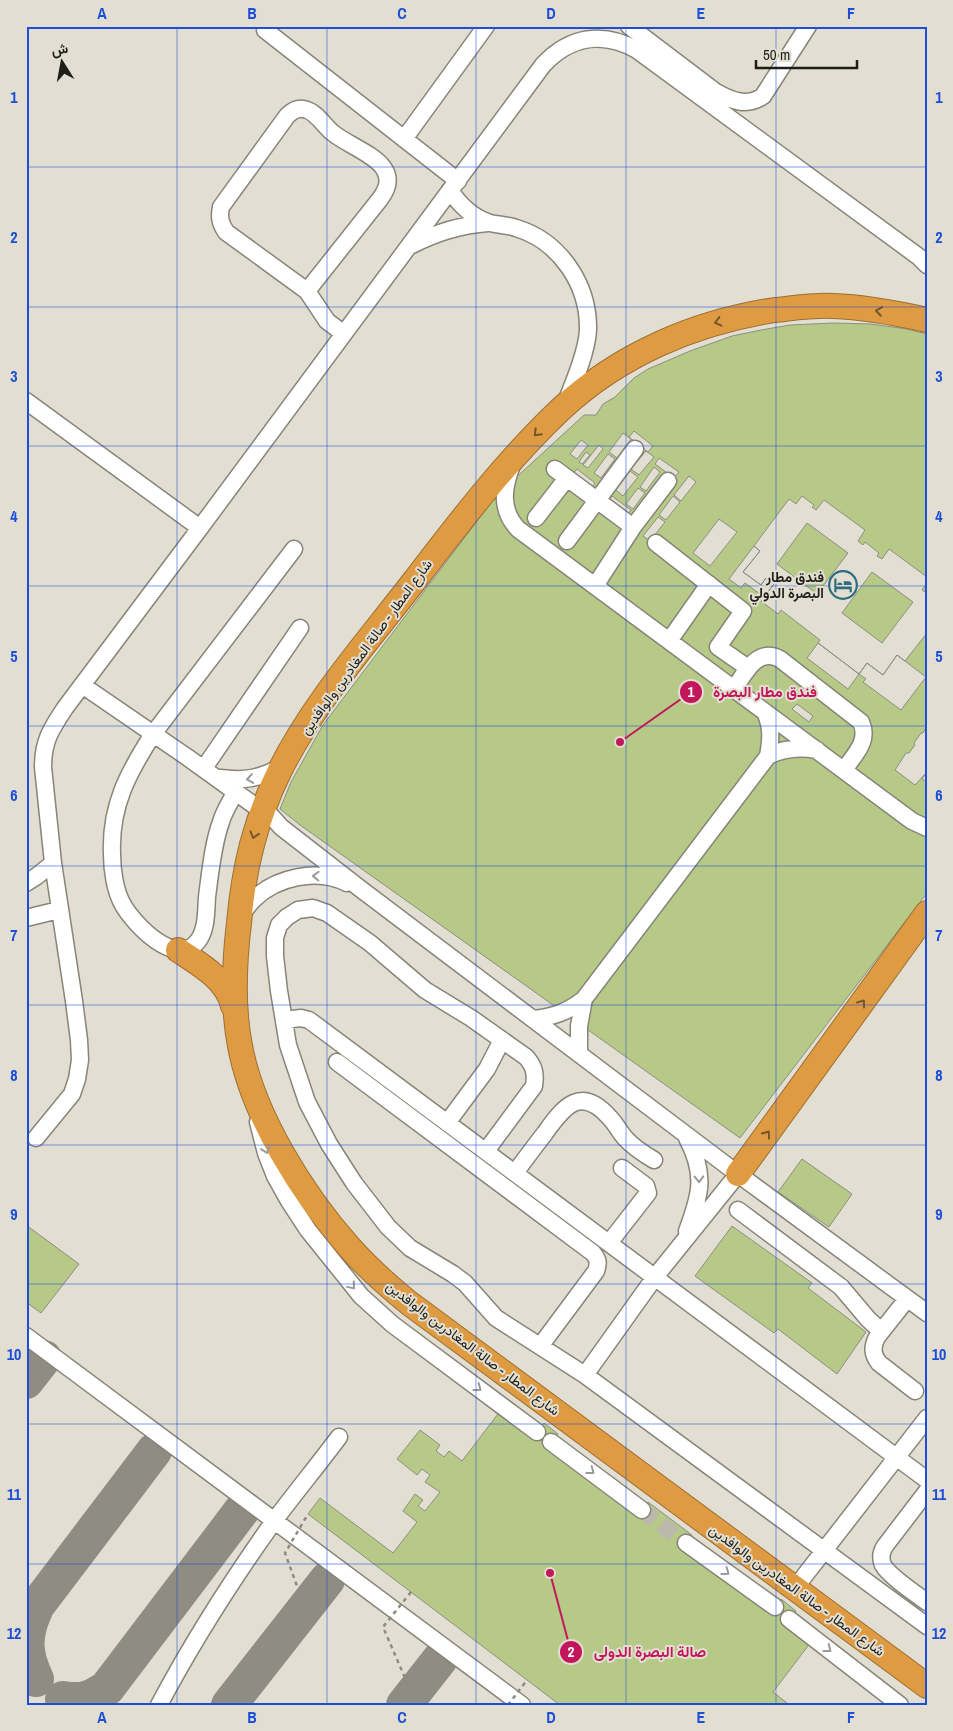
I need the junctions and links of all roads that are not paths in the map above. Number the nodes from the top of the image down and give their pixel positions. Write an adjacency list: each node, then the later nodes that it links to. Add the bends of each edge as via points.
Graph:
1 (486, 26): 6 (lane)
2 (628, 26): 3 (lane, via 716,92 747,103 763,96)
3 (808, 26)
4 (264, 30): 6 (lane)
5 (585, 33): 7 (lane, via 543,65); 10 (lane, via 638,50)
6 (404, 138): 7 (lane)
7 (454, 186): 8 (lane, via 457,202 466,211); 9 (lane)
8 (490, 223): 9 (lane, via 448,229); 15 (lane, via 517,228 541,239 561,256 577,278 586,304 588,331)
9 (408, 246): 13 (lane)
10 (927, 265)
11 (307, 290): 11 (lane, via 226,232 219,216 221,207 287,116 302,108 310,111 334,135 380,162 388,180 386,191); 13 (lane, via 327,321)
12 (927, 320): 15 (highway, شارع المطار - صالة المغادرين والوافدين, one-way to 15, via 870,309 831,306 752,314 701,326 620,364)
13 (344, 334): 22 (lane)
14 (26, 401): 22 (lane)
15 (564, 406): 17 (highway, شارع المطار - صالة المغادرين والوافدين, one-way to 17)
16 (635, 449): 19 (lane)
17 (518, 452): 27 (lane, via 505,488 506,507 512,522); 37 (highway, شارع المطار - صالة المغادرين والوافدين, via 472,505 337,681)
18 (668, 481): 21 (lane)
19 (597, 500): 20 (lane, via 561,474); 21 (lane); 23 (lane)
20 (536, 518)
21 (633, 527): 27 (lane)
22 (200, 528): 31 (lane)
23 (567, 541)
24 (656, 543): 26 (lane)
25 (294, 549): 34 (lane)
26 (709, 584): 29 (lane); 30 (lane, via 744,611 718,647)
27 (595, 586): 29 (lane)
28 (300, 628): 39 (lane)
29 (669, 641): 32 (lane)
30 (748, 668): 32 (lane); 38 (lane, via 762,657 775,656 861,722 864,741)
31 (82, 684): 34 (lane); 43 (lane, via 52,727 43,753)
32 (734, 689): 33 (lane)
33 (765, 712): 35 (lane); 36 (lane, via 771,732)
34 (153, 734): 39 (lane); 50 (lane, via 122,790 114,822 113,866 122,904 131,917 154,939)
35 (817, 750): 36 (lane, via 795,748); 38 (lane)
36 (768, 756): 51 (lane)
37 (282, 766): 39 (lane, one-way to 39, via 251,780); 41 (highway, شارع المطار - صالة المغادرين والوافدين)
38 (844, 770): 42 (lane, via 912,821)
39 (210, 773): 40 (lane)
40 (236, 791): 41 (lane); 50 (lane, via 220,822 201,933 188,948)
41 (263, 809): 45 (lane, via 281,827); 49 (highway, شارع المطار - صالة المغادرين والوافدين, one-way to 49, via 246,866)
42 (927, 828)
43 (53, 863): 44 (lane); 46 (lane)
44 (26, 883)
45 (362, 890): 49 (lane, one-way to 49, via 341,880 318,875 294,877 266,890); 52 (lane)
46 (59, 910): 48 (lane); 61 (lane, via 80,1060 72,1094)
47 (927, 913): 66 (highway, one-way to 47)
48 (26, 918)
49 (239, 918): 54 (highway, شارع المطار - صالة المغادرين والوافدين, via 234,962)
50 (178, 950): 54 (highway, via 224,985)
51 (584, 999): 52 (lane, via 561,1014); 56 (lane, via 579,1026)
52 (533, 1019): 56 (lane)
53 (284, 1020): 55 (lane, via 275,938 287,916 313,908 339,920 425,990); 59 (lane, via 309,1020); 75 (lane, via 288,1045 317,1125 354,1183 388,1227 410,1248 465,1283 496,1318)
54 (238, 1025): 58 (highway, شارع المطار - صالة المغادرين والوافدين)
55 (502, 1040): 59 (lane, via 493,1060); 62 (lane, via 526,1057 536,1075 534,1086)
56 (579, 1054): 60 (lane)
57 (337, 1062): 75 (lane, via 597,1258 596,1271)
58 (250, 1086): 79 (lane, one-way to 79, via 260,1134 275,1176 308,1230 355,1289 392,1324); 89 (highway, شارع المطار - صالة المغادرين والوافدين, via 262,1115 300,1183 351,1249 381,1279)
59 (447, 1123): 62 (lane)
60 (685, 1133): 66 (lane); 69 (lane, one-way to 69, via 695,1153 700,1189)
61 (36, 1138)
62 (486, 1151): 65 (lane)
63 (654, 1160): 65 (lane, via 637,1150 604,1111 584,1101 575,1102 561,1111)
64 (622, 1168): 68 (lane, via 646,1186 648,1194)
65 (515, 1173): 68 (lane)
66 (738, 1174): 69 (lane); 71 (lane)
67 (738, 1210): 73 (lane, via 841,1287)
68 (609, 1243): 70 (lane)
69 (680, 1246): 70 (lane)
70 (655, 1277): 76 (lane); 82 (lane)
71 (907, 1299): 72 (lane); 73 (lane)
72 (927, 1313)
73 (881, 1331): 77 (lane, via 874,1344 875,1358)
74 (26, 1336): 86 (lane)
75 (541, 1345): 76 (lane)
76 (585, 1374): 88 (lane)
77 (915, 1391)
78 (927, 1418): 82 (lane)
79 (537, 1432)
80 (339, 1437): 86 (lane)
81 (552, 1442): 85 (lane, one-way to 85)
82 (896, 1457): 83 (lane); 88 (lane)
83 (927, 1480)
84 (927, 1491): 90 (lane, via 884,1546 881,1558 887,1570)
85 (642, 1510)
86 (274, 1521): 95 (lane, via 201,1632); 96 (lane)
87 (686, 1543): 91 (lane, one-way to 91)
88 (823, 1550): 89 (lane); 93 (lane)
89 (794, 1588): 94 (highway, شارع المطار - صالة المغادرين والوافدين)
90 (927, 1602)
91 (774, 1607)
92 (790, 1619): 97 (lane, one-way to 97)
93 (927, 1626)
94 (927, 1686)
95 (159, 1705)
96 (522, 1705)
97 (900, 1705)

